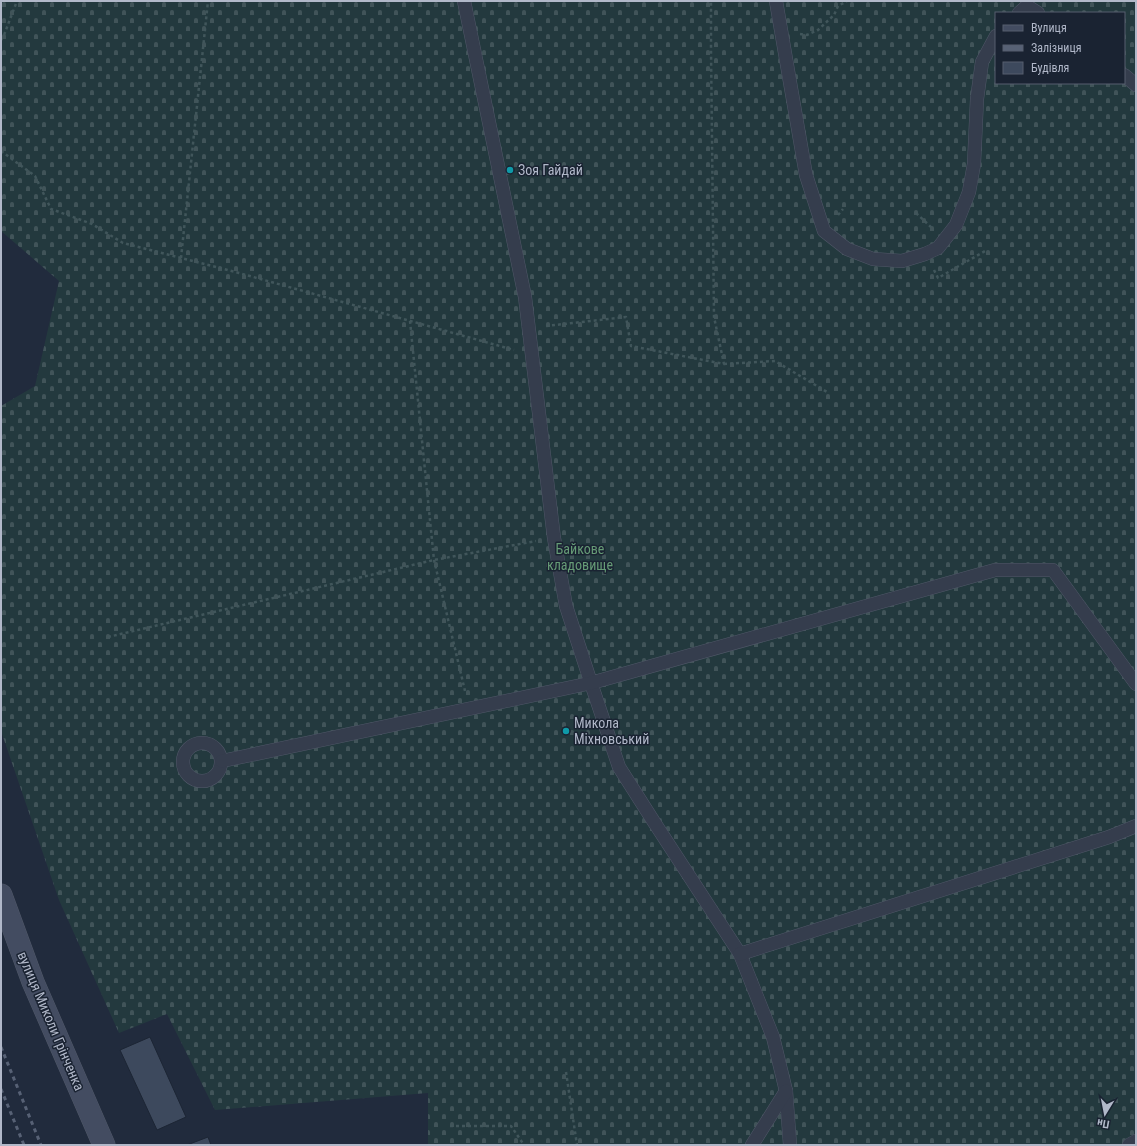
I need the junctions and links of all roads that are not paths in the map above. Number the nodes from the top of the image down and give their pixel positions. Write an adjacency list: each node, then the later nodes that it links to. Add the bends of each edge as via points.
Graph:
1 (464, 1): 8 (lane, via 526,297 554,538 566,606)
2 (776, 1): 5 (lane, via 806,175 824,231 847,248 873,259 902,261 924,254 938,248 956,225 969,192 974,164 977,99 982,62)
3 (1020, 12): 4 (lane, via 1027,6)
4 (1036, 12)
5 (995, 38)
6 (1125, 77): 7 (lane)
7 (1136, 85)
8 (590, 684): 9 (lane, via 995,570 1053,570); 10 (lane); 13 (lane, via 619,767)
9 (1136, 684)
10 (222, 761)
11 (1136, 826): 13 (lane, via 1110,837)
12 (1, 895): 16 (main road, вулиця Миколи Грінченка, via 33,982)
13 (740, 954): 14 (lane, via 773,1037)
14 (786, 1091): 17 (lane); 18 (lane)
15 (1136, 1141): 19 (lane)
16 (104, 1145)
17 (752, 1145)
18 (790, 1145)
19 (1129, 1145)

